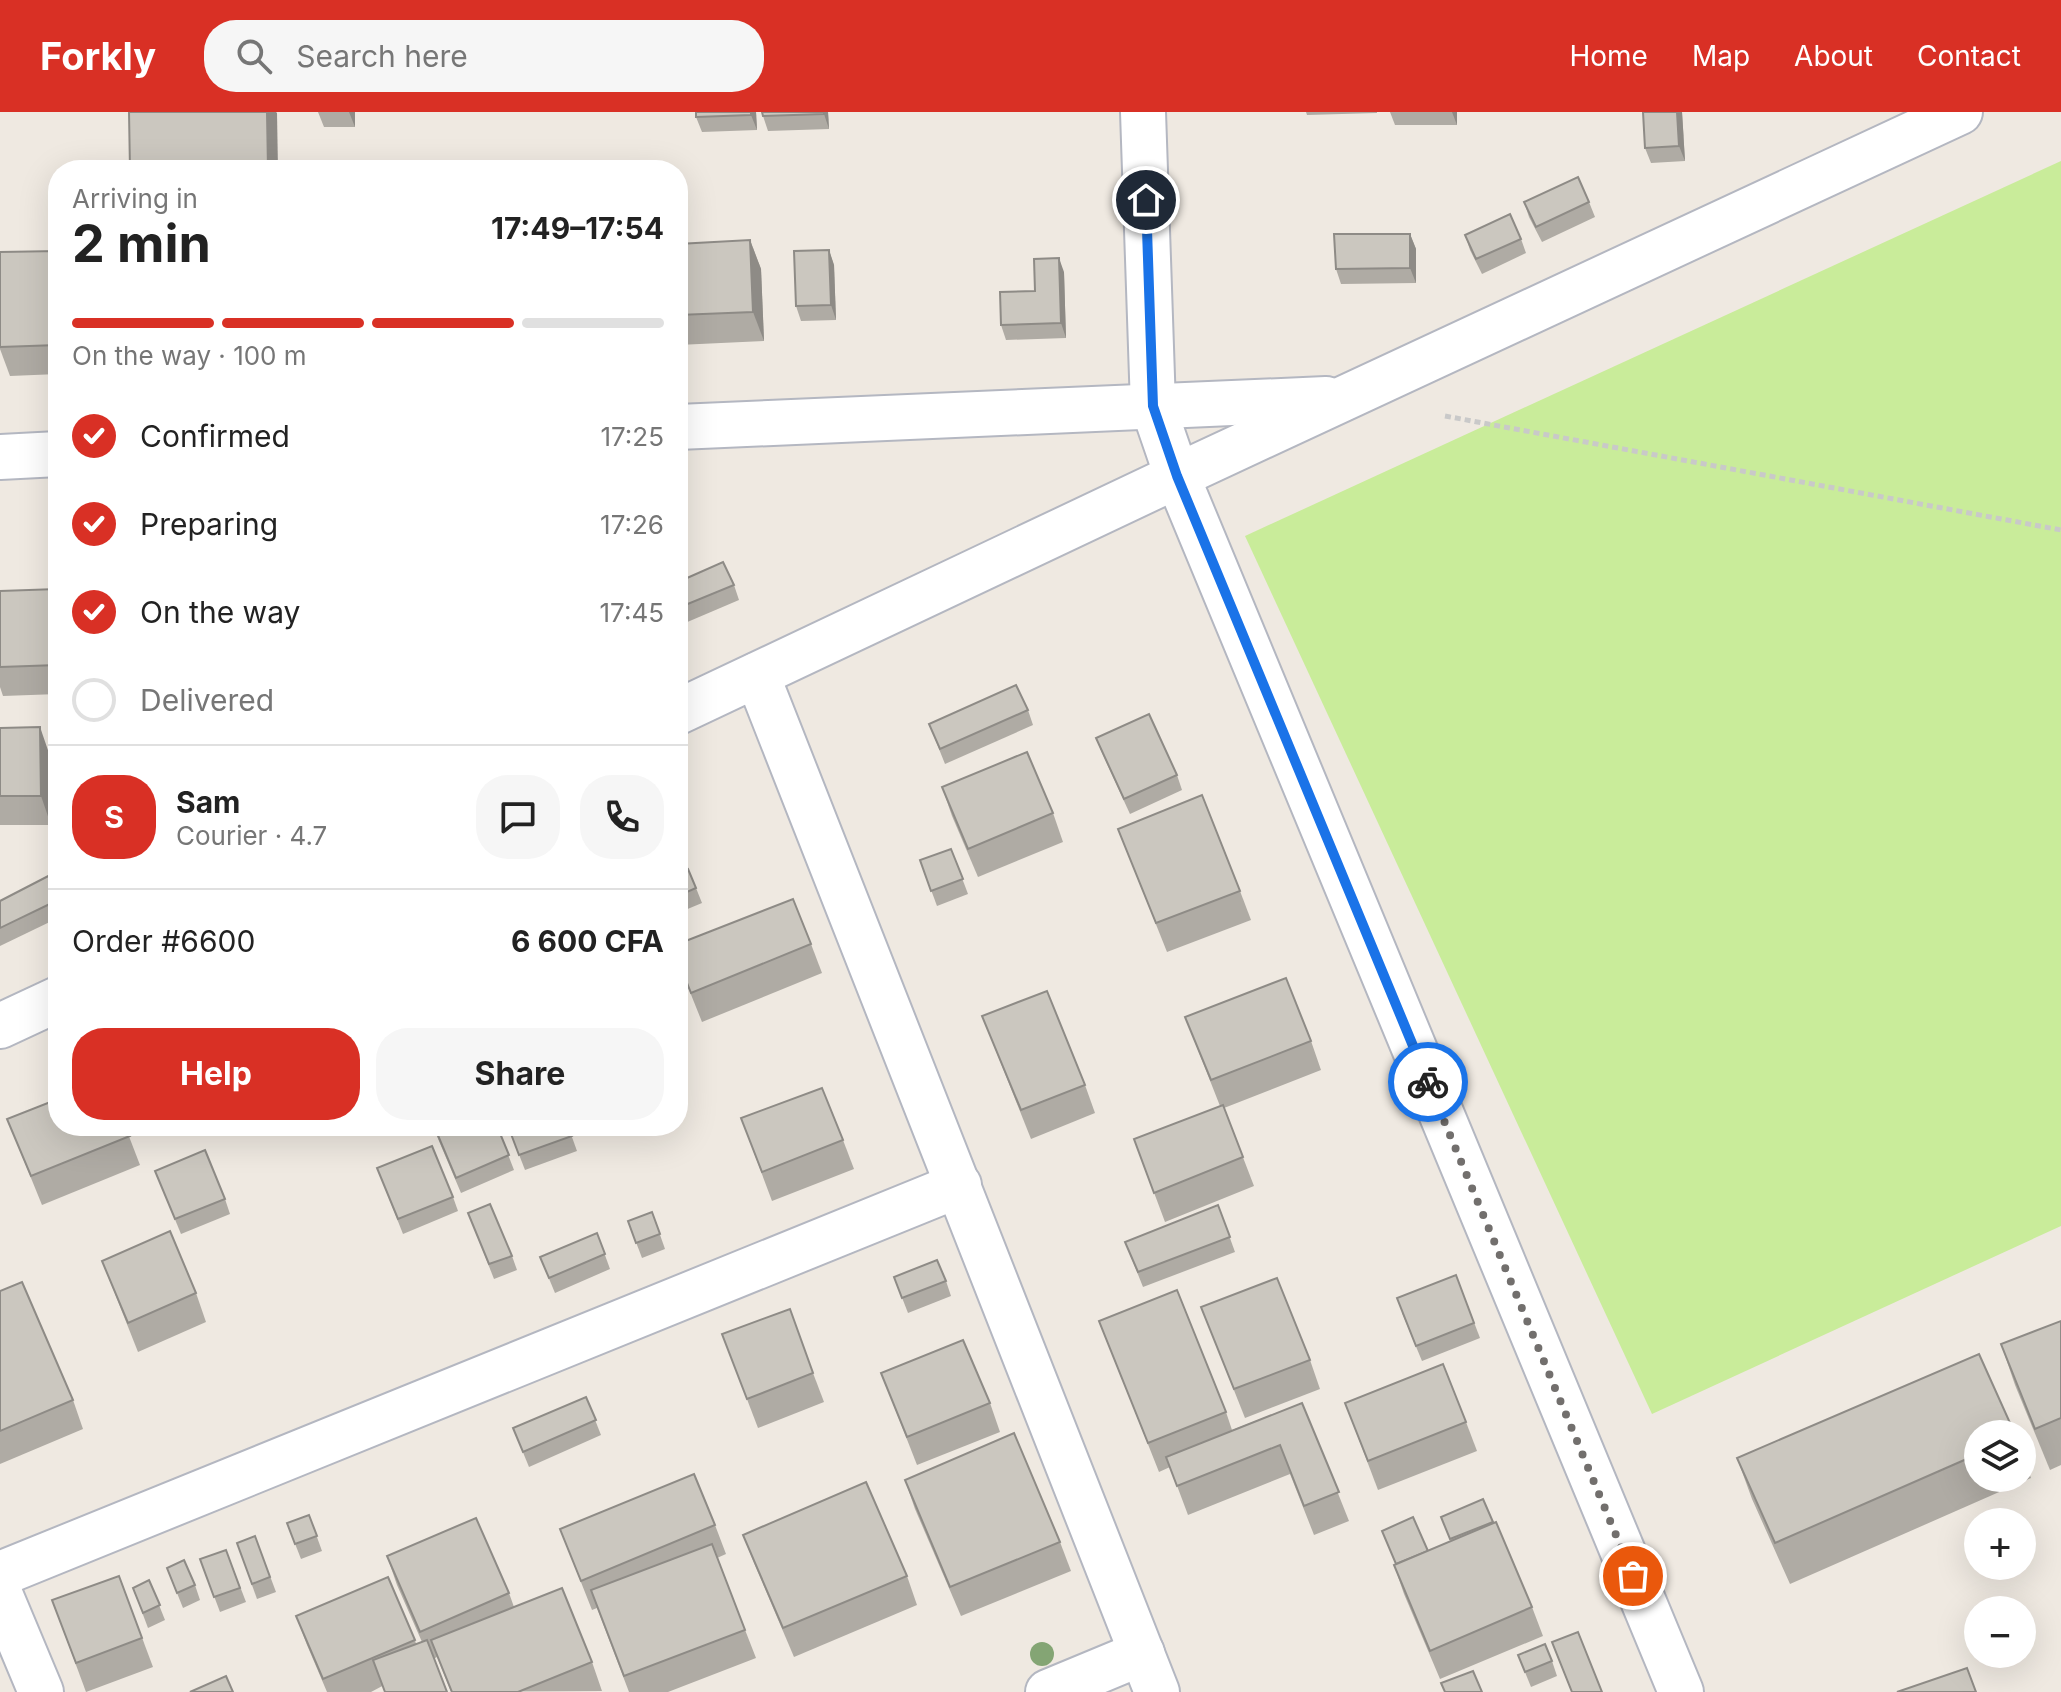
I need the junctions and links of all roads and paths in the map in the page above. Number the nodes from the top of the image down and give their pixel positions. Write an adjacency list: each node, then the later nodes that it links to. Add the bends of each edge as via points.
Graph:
1 (1143, 112): 4 (street)
2 (1960, 112): 3 (street)
3 (1348, 398): 4 (street); 9 (street)
4 (1153, 406): 6 (street); 9 (street)
5 (1441, 415): 10 (path)
6 (688, 427)
7 (48, 455): 8 (street)
8 (0, 457)
9 (1177, 476): 11 (street); 21 (street)
10 (2061, 530)
11 (757, 675): 12 (street); 15 (street)
12 (688, 707)
13 (48, 1004): 14 (street)
14 (0, 1026)
15 (959, 1185): 16 (street); 18 (street)
16 (0, 1574)
17 (0, 1594): 19 (street)
18 (1150, 1672): 20 (street)
19 (41, 1692)
20 (1048, 1692)
21 (1681, 1692)

